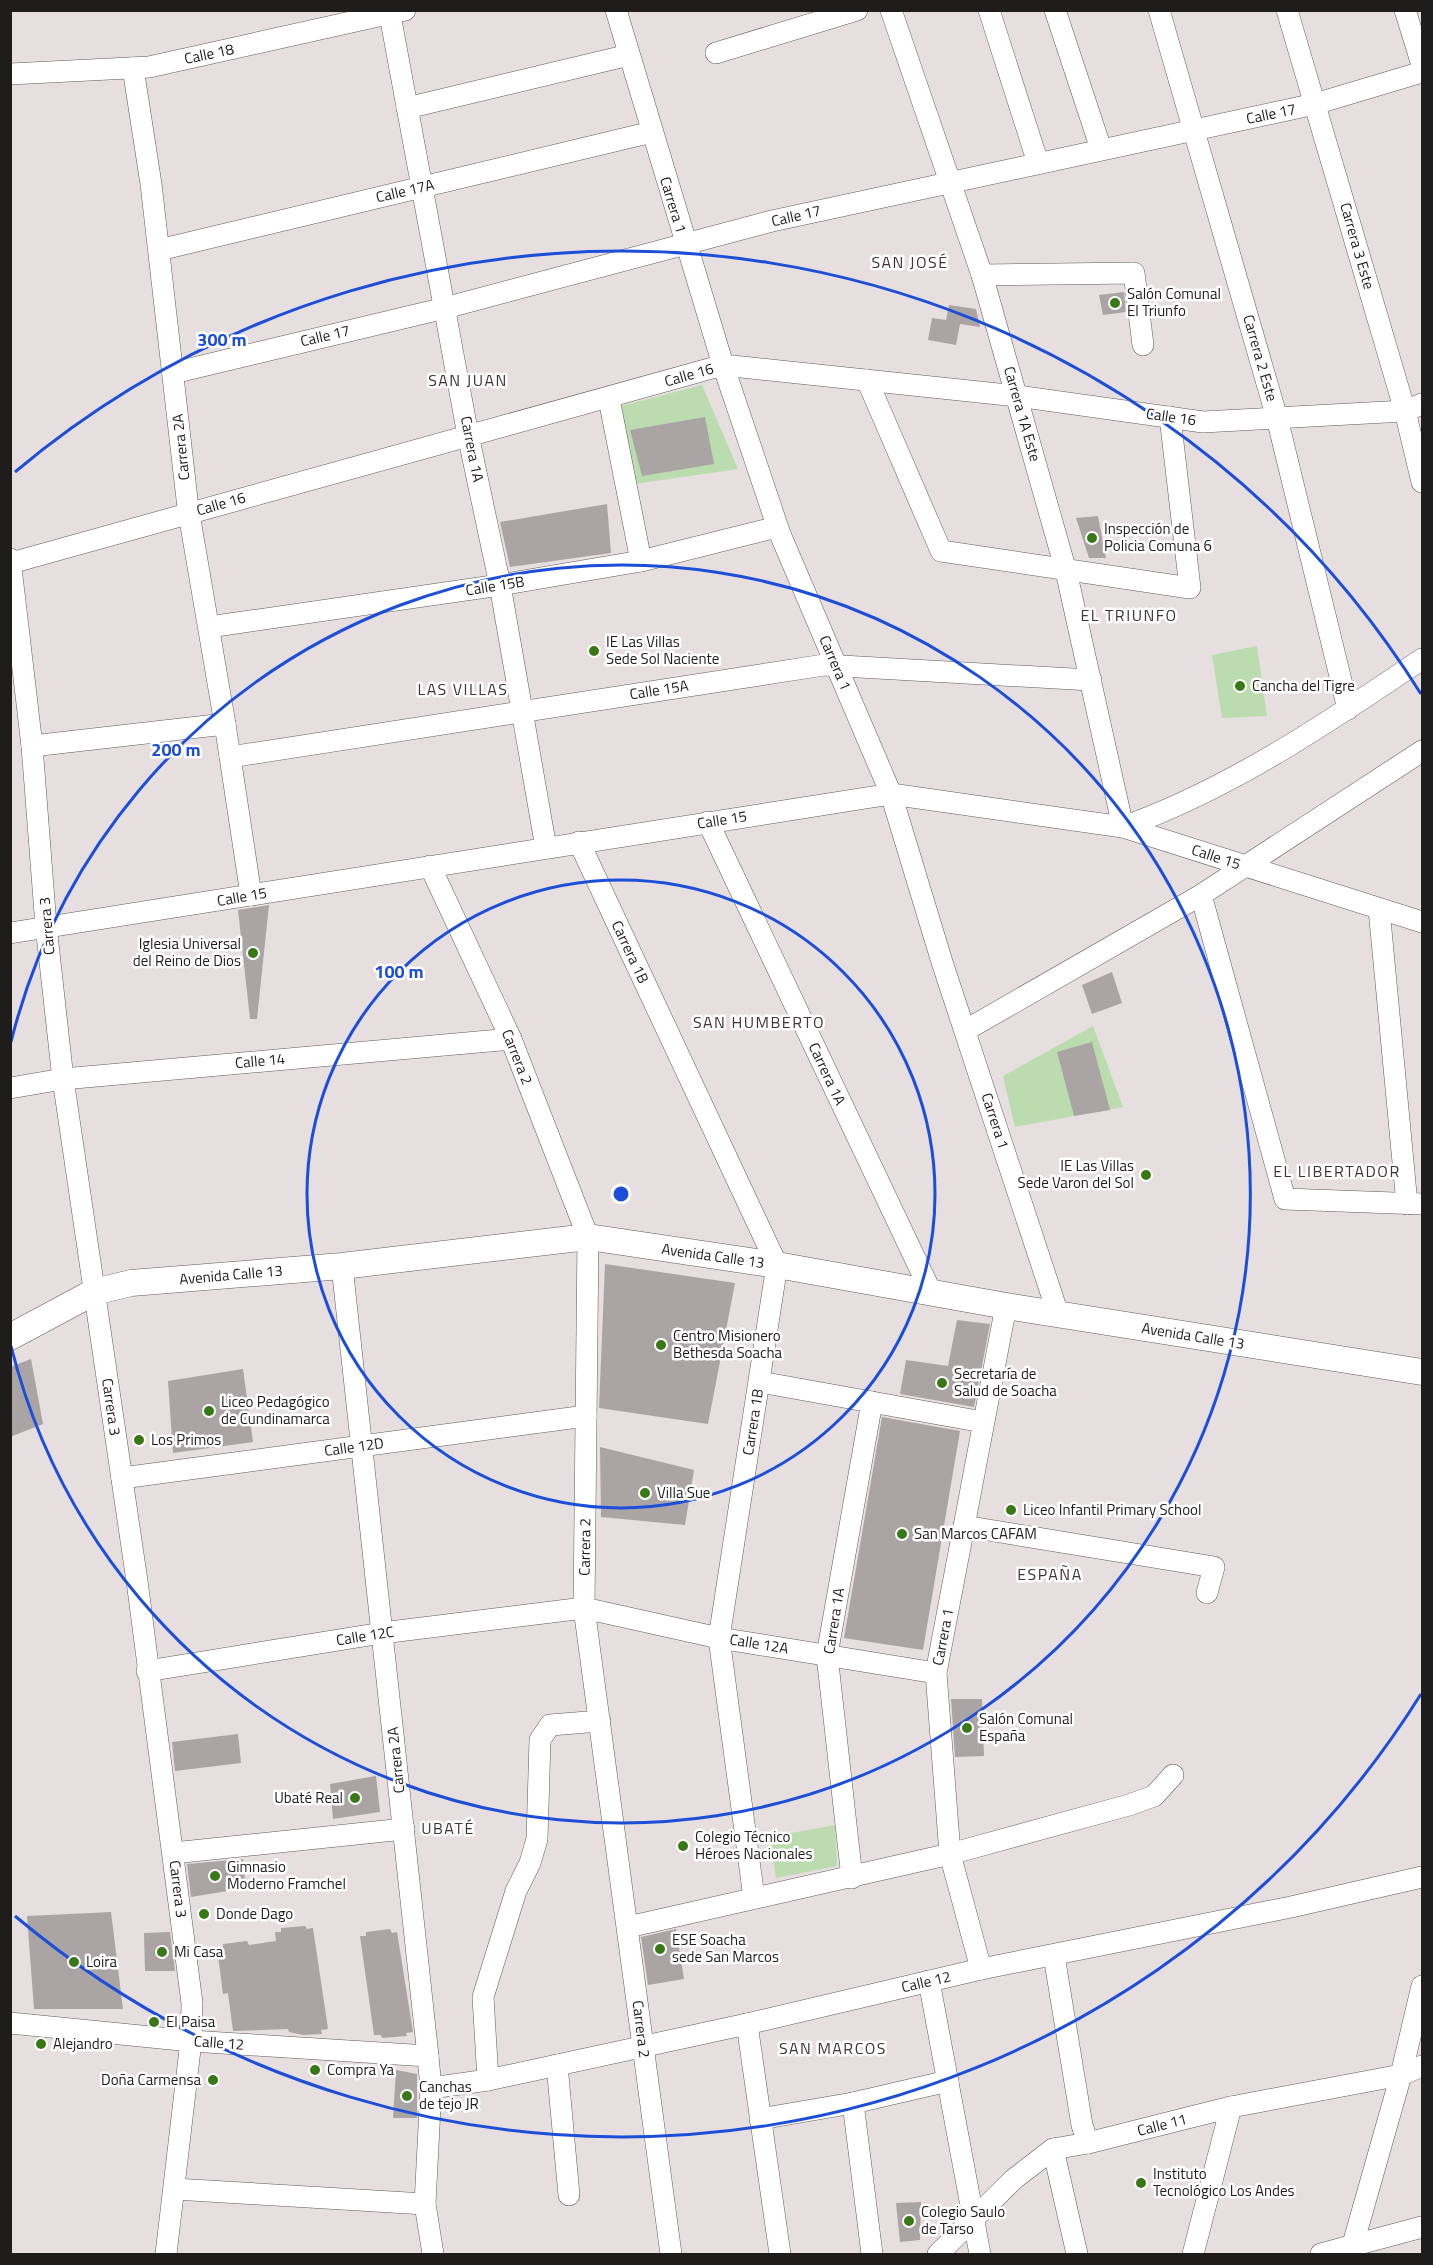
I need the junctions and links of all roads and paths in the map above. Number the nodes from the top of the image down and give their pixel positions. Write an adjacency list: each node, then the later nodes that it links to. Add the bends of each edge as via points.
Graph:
1 (616, 10): 11 (street, Carrera 1)
2 (857, 10): 10 (street)
3 (891, 10): 22 (street, Carrera 1A Este)
4 (989, 10): 21 (street)
5 (1055, 10): 20 (street)
6 (1159, 10): 18 (street, Carrera 2 Este)
7 (1287, 10): 16 (street, Carrera 3 Este)
8 (1405, 10): 12 (street)
9 (397, 13): 13 (street, Calle 18); 17 (street, Carrera 1A)
10 (716, 53)
11 (629, 56): 17 (street); 19 (street, Carrera 1)
12 (1422, 65)
13 (133, 68): 15 (street, Calle 18); 25 (street, Carrera 2A)
14 (1422, 72): 16 (street, Calle 17)
15 (10, 74)
16 (1315, 104): 18 (street, Calle 17); 34 (street, Carrera 3 Este)
17 (407, 108): 23 (street, Carrera 1A)
18 (1195, 129): 20 (street, Calle 17); 36 (street, Carrera 2 Este)
19 (652, 132): 23 (street, Calle 17A); 24 (street, Carrera 1)
20 (1101, 149): 21 (street, Calle 17)
21 (1038, 163): 22 (street, Calle 17)
22 (950, 181): 24 (street, Calle 17); 26 (street, Carrera 1A Este)
23 (422, 187): 25 (street, Calle 17A); 27 (street, Carrera 1A)
24 (685, 243): 27 (street, Calle 17); 29 (street, Carrera 1)
25 (159, 250): 30 (street, Carrera 2A)
26 (982, 275): 28 (street, via 1134,273); 32 (street, Carrera 1A Este)
27 (445, 308): 30 (street, Calle 17); 37 (street, Carrera 1A)
28 (1143, 345)
29 (723, 365): 31 (street, Calle 16); 33 (street, Calle 16); 40 (street, Carrera 1)
30 (173, 373): 39 (street, Carrera 2A)
31 (867, 380): 32 (street, Calle 16); 43 (street, via 941,550)
32 (1017, 396): 35 (street, Calle 16); 43 (street, Carrera 1A Este)
33 (609, 399): 37 (street, Calle 16); 42 (street)
34 (1414, 408): 36 (street, Calle 16); 38 (street, Carrera 3 Este)
35 (1170, 417): 36 (street, Calle 16, via 1203,422); 43 (street, via 1191,588)
36 (1277, 418): 50 (street, Carrera 2 Este)
37 (468, 435): 39 (street, Calle 16); 44 (street, Carrera 1A)
38 (1422, 482)
39 (189, 513): 41 (street, Calle 16); 45 (street, Carrera 2A)
40 (777, 527): 42 (street, Calle 15B); 48 (street, Carrera 1)
41 (11, 561): 46 (street, Carrera 3)
42 (641, 561): 44 (street, Calle 15B)
43 (1066, 571): 49 (street, Carrera 1A Este)
44 (500, 585): 45 (street, Calle 15B); 51 (street, Carrera 1A)
45 (209, 627): 52 (street, Carrera 2A)
46 (15, 634): 53 (street, Carrera 3)
47 (1422, 659): 50 (street)
48 (836, 665): 49 (street, Calle 15A); 51 (street, Calle 15A); 56 (street, Carrera 1)
49 (1091, 680): 58 (street, Carrera 1A Este)
50 (1348, 710): 58 (street, via 1214,786)
51 (520, 712): 55 (street, Calle 15A); 60 (street, Carrera 1A)
52 (225, 724): 53 (street); 55 (street, Carrera 2A)
53 (32, 746): 67 (street, Carrera 3)
54 (1422, 752): 62 (street)
55 (230, 758): 63 (street, Carrera 2A)
56 (891, 794): 57 (street, Calle 15); 58 (street, Calle 15); 69 (street, Carrera 1)
57 (708, 822): 59 (street, Calle 15); 78 (street, Carrera 1A)
58 (1123, 827): 62 (street, Calle 15)
59 (579, 843): 60 (street, Calle 15); 75 (street, Carrera 1B)
60 (546, 848): 61 (street, Calle 15)
61 (430, 867): 63 (street, Calle 15); 70 (street, Carrera 2)
62 (1244, 867): 64 (street); 65 (street, Calle 15)
63 (251, 895): 67 (street, Calle 15)
64 (1201, 895): 69 (street); 73 (street, via 1285,1199)
65 (1379, 909): 66 (street, Calle 15); 73 (street)
66 (1422, 922)
67 (46, 926): 68 (street, Calle 15); 71 (street, Carrera 3)
68 (10, 933)
69 (966, 1030): 80 (street, Carrera 1)
70 (511, 1039): 71 (street, Calle 14); 74 (street, Carrera 2)
71 (63, 1079): 72 (street, Calle 14); 77 (street, Carrera 3)
72 (10, 1088)
73 (1415, 1204)
74 (588, 1237): 75 (main road, Avenida Calle 13); 76 (main road, Avenida Calle 13); 85 (street, Carrera 2)
75 (777, 1265): 78 (main road, Avenida Calle 13); 83 (street, Carrera 1B)
76 (342, 1266): 77 (main road, Avenida Calle 13, via 130,1283); 87 (street, Carrera 2A)
77 (94, 1292): 81 (main road, Avenida Calle 13); 88 (street, Carrera 3)
78 (931, 1292): 79 (main road, Avenida Calle 13)
79 (1006, 1306): 80 (main road, Avenida Calle 13); 86 (street, Carrera 1)
80 (1058, 1314): 82 (main road, Avenida Calle 13)
81 (10, 1337)
82 (1422, 1372)
83 (760, 1382): 84 (street); 93 (street, Carrera 1B)
84 (873, 1402): 86 (street); 94 (street, Carrera 1A)
85 (586, 1416): 87 (street, Calle 12D); 91 (street, Carrera 2)
86 (983, 1422): 89 (street, Carrera 1)
87 (362, 1446): 88 (street, Calle 12D); 92 (street, Carrera 2A)
88 (122, 1478): 95 (street, Carrera 3)
89 (964, 1526): 90 (street, via 1214,1567); 96 (street, Carrera 1)
90 (1207, 1593)
91 (584, 1608): 92 (street, Calle 12C); 93 (street, Calle 12A); 97 (street, Carrera 2)
92 (381, 1633): 95 (street, Calle 12C); 99 (street, Carrera 2A)
93 (719, 1638): 94 (street, Calle 12A); 104 (street, Carrera 1B)
94 (827, 1655): 96 (street, Calle 12A); 103 (street, Carrera 1A)
95 (147, 1671): 100 (street, Carrera 3)
96 (936, 1673): 101 (street, Carrera 1)
97 (600, 1721): 105 (street, Carrera 2); 118 (street, via 550,1725 540,1740 537,1839 516,1891 483,1997)
98 (1173, 1775): 101 (street, via 1154,1796)
99 (404, 1829): 100 (street); 114 (street, Carrera 2A)
100 (173, 1853): 112 (street, Carrera 3, via 192,2003)
101 (950, 1854): 103 (street); 107 (street, Carrera 1)
102 (1422, 1877): 106 (street, Calle 12)
103 (852, 1878): 104 (street)
104 (754, 1898): 105 (street)
105 (628, 1927): 113 (street, Carrera 2)
106 (1054, 1956): 107 (street, Calle 12); 124 (street)
107 (981, 1969): 108 (street, Calle 12)
108 (929, 1981): 111 (street, Calle 12); 119 (street)
109 (1422, 1986): 117 (street)
110 (10, 2023): 112 (street, Calle 12)
111 (747, 2024): 113 (street, Calle 12); 123 (street)
112 (191, 2041): 114 (street, Calle 12); 126 (street, Carrera 3)
113 (643, 2046): 115 (street, Calle 12); 134 (street, Carrera 2)
114 (428, 2056): 120 (street, Carrera 2A)
115 (557, 2065): 118 (street, Calle 12); 127 (street)
116 (1422, 2066): 117 (street, Calle 11)
117 (1401, 2075): 122 (street, Calle 11); 131 (street)
118 (488, 2080): 120 (street, Calle 12)
119 (948, 2081): 121 (street); 129 (street)
120 (431, 2088): 128 (street, Carrera 2A)
121 (853, 2103): 123 (street); 136 (street)
122 (1231, 2108): 124 (street, Calle 11); 140 (street)
123 (760, 2119): 135 (street)
124 (1088, 2143): 125 (street, Calle 11)
125 (1053, 2149): 129 (street, Calle 11); 139 (street)
126 (175, 2188): 128 (street); 132 (street, Carrera 3)
127 (569, 2195)
128 (425, 2204): 133 (street, Carrera 2A)
129 (973, 2218): 137 (street, Calle 11); 138 (street)
130 (1422, 2227): 131 (street)
131 (1354, 2249): 141 (street)
132 (165, 2254)
133 (434, 2254)
134 (671, 2254)
135 (780, 2254)
136 (872, 2254)
137 (938, 2254)
138 (980, 2254)
139 (1077, 2254)
140 (1193, 2254)
141 (1321, 2254)

